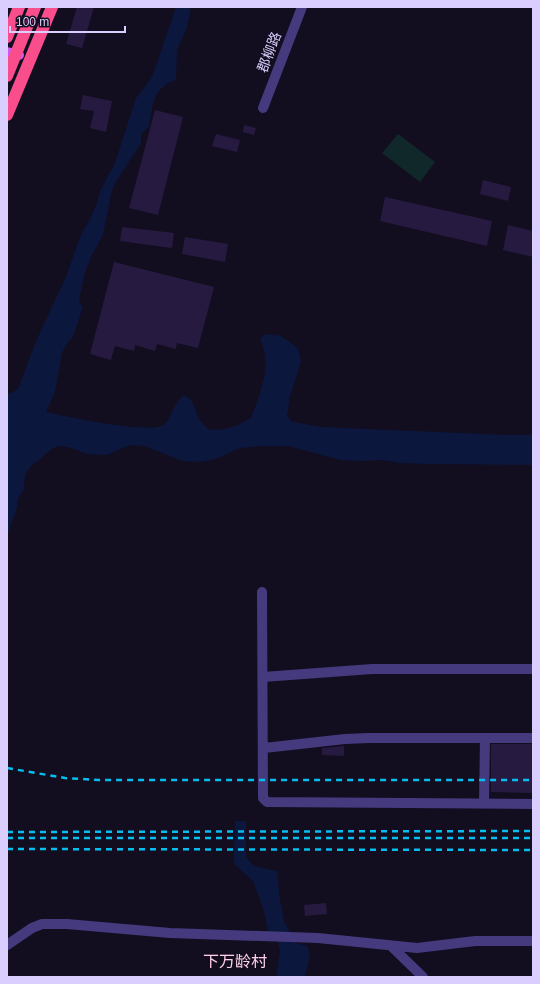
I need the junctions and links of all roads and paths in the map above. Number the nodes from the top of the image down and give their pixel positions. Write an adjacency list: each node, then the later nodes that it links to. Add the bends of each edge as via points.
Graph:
1 (18, 7): 6 (highway, bridge)
2 (35, 7): 9 (highway, bridge)
3 (48, 7): 12 (main road)
4 (52, 7): 11 (highway, bridge)
5 (302, 7): 10 (street, 郡柳路)
6 (7, 38)
7 (7, 52): 8 (main road)
8 (20, 55)
9 (7, 76)
10 (263, 108)
11 (7, 115)
12 (7, 120)
13 (262, 592): 15 (street)
14 (533, 669): 15 (street, via 372,669)
15 (263, 678): 18 (street)
16 (485, 738): 17 (street); 18 (street, via 363,738); 19 (street)
17 (533, 738)
18 (264, 748): 19 (street, via 263,798 267,802)
19 (484, 803): 20 (street)
20 (533, 804)
21 (533, 941): 23 (street, via 475,941 417,948)
22 (7, 945): 23 (street, via 42,924 67,924 170,932 318,938)
23 (391, 946): 24 (street)
24 (423, 977)

